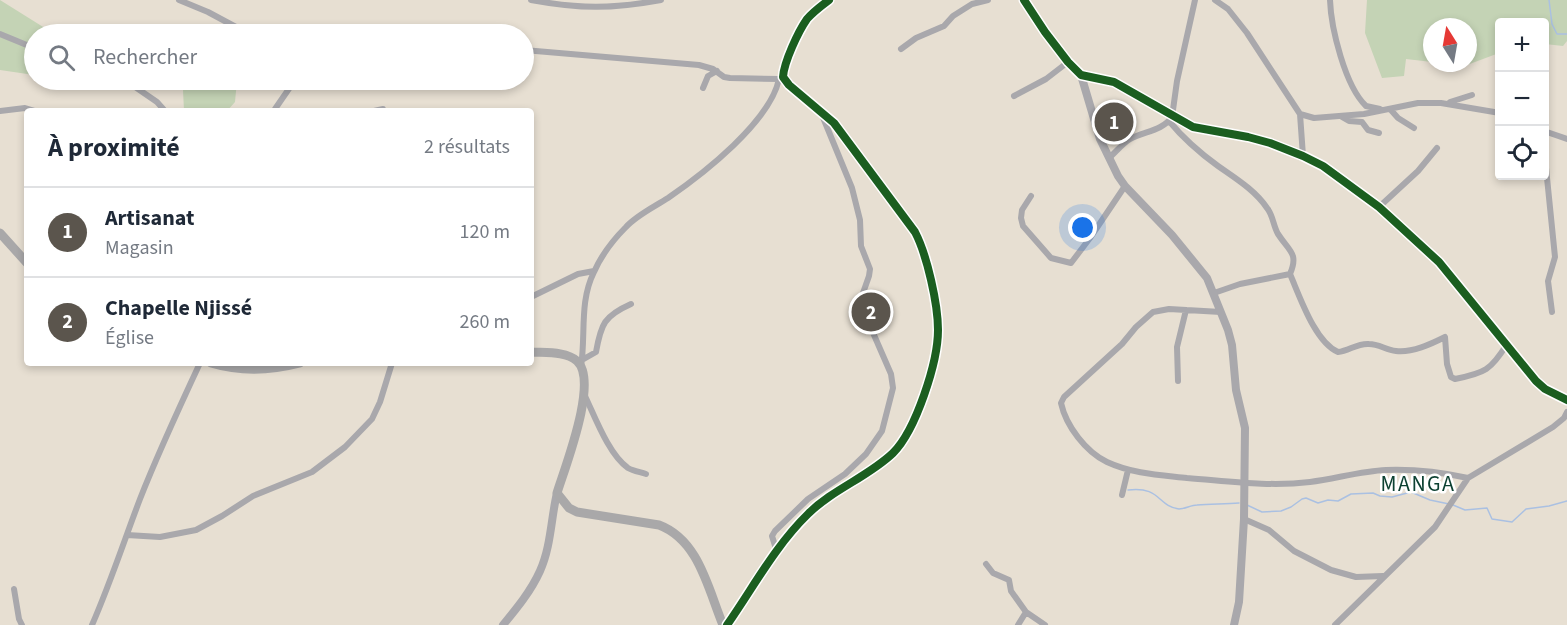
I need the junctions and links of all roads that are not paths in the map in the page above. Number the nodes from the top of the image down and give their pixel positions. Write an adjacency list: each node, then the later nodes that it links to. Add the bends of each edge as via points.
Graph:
1 (179, 0): 10 (street)
2 (531, 0): 3 (street, via 598,8)
3 (661, 0)
4 (829, 0): 19 (street, via 808,17)
5 (988, 0): 14 (street, via 972,4 944,26)
6 (1024, 0): 16 (street)
7 (1195, 0): 35 (street)
8 (1216, 0): 33 (street, via 1247,33)
9 (1330, 0): 29 (street, via 1336,42 1357,94 1366,106)
10 (188, 1): 11 (street)
11 (231, 24)
12 (0, 34): 13 (street)
13 (24, 44)
14 (901, 49)
15 (534, 51): 17 (street, via 699,65)
16 (1068, 62): 18 (street); 24 (street)
17 (717, 71): 19 (street, via 730,78); 20 (street, via 708,76)
18 (1081, 75): 35 (street, via 1113,82); 42 (street)
19 (781, 78): 30 (street); 49 (street, via 768,105 734,144 676,192 627,225)
20 (703, 88)
21 (140, 90): 27 (street)
22 (288, 90): 28 (street)
23 (1472, 95): 25 (street)
24 (1014, 96)
25 (1441, 103): 29 (street); 32 (street)
26 (24, 108): 31 (street)
27 (162, 108)
28 (276, 108)
29 (1391, 109): 34 (street); 36 (street)
30 (820, 110): 76 (street, via 852,189 860,220 861,246 870,269 863,293 864,312 891,374 893,388 876,441 856,466 808,499 775,531 773,542); 76 (street, via 868,167 921,244 938,336 926,385 907,436 881,462 824,498)
31 (0, 111)
32 (1495, 112)
33 (1300, 114): 34 (street); 41 (street)
34 (1342, 117): 38 (street, via 1362,122 1368,130)
35 (1171, 119): 41 (street, via 1270,143); 42 (street, via 1128,140); 50 (street, via 1199,151 1267,207 1273,225 1293,254 1295,261)
36 (1414, 128)
37 (1549, 132): 39 (street)
38 (1379, 133)
39 (1567, 139)
40 (1437, 148): 46 (street)
41 (1303, 156): 46 (street)
42 (1109, 158): 44 (street)
43 (1548, 180): 56 (street, via 1555,257 1548,281)
44 (1125, 186): 45 (street, via 1071,263 1051,258 1023,226 1022,210); 51 (street, via 1200,268)
45 (1031, 196)
46 (1379, 207): 57 (street, via 1439,262)
47 (0, 234): 48 (main road)
48 (24, 260)
49 (594, 271): 52 (street, via 578,274); 59 (street, via 582,319)
50 (1290, 274): 51 (street); 57 (street, via 1312,324 1330,349 1338,352 1368,344 1406,351 1445,337 1449,370 1455,379 1489,369)
51 (1214, 293): 55 (street)
52 (534, 296)
53 (631, 304): 59 (street, via 608,317 596,352)
54 (1186, 310): 55 (street); 64 (street, via 1177,346); 68 (street, via 1160,310 1146,317 1061,403 1073,430 1090,451)
55 (1221, 312): 71 (street, via 1232,345 1235,382 1244,418)
56 (1552, 312)
57 (1507, 344): 66 (street, via 1536,381)
58 (534, 352): 59 (main road, via 560,354)
59 (582, 364): 65 (main road)
60 (199, 366): 75 (street, via 169,428)
61 (223, 366): 62 (main road, via 247,370)
62 (277, 366)
63 (391, 366): 75 (street, via 372,418 345,447 312,472 253,496 196,530 160,537)
64 (1178, 381)
65 (584, 395): 69 (street, via 620,461); 72 (main road)
66 (1567, 400)
67 (1567, 412): 70 (street, via 1553,427)
68 (1128, 470): 71 (street); 73 (street)
69 (646, 474)
70 (1468, 478): 71 (street, via 1429,471 1384,470 1311,482); 78 (street, via 1426,536)
71 (1244, 484): 74 (street)
72 (557, 493): 83 (street, via 540,571); 84 (main road, via 577,512 670,529 689,546)
73 (1122, 495)
74 (1244, 519): 78 (street, via 1269,530 1294,551 1331,570 1356,577); 87 (street)
75 (127, 535): 82 (street)
76 (777, 552): 84 (street)
77 (986, 564): 80 (street, via 993,573 1009,580 1011,591)
78 (1383, 576): 88 (street)
79 (14, 589): 81 (street)
80 (1026, 612): 85 (street); 86 (street)
81 (22, 625)
82 (93, 625)
83 (503, 625)
84 (725, 625)
85 (1018, 625)
86 (1045, 625)
87 (1234, 625)
88 (1335, 625)

